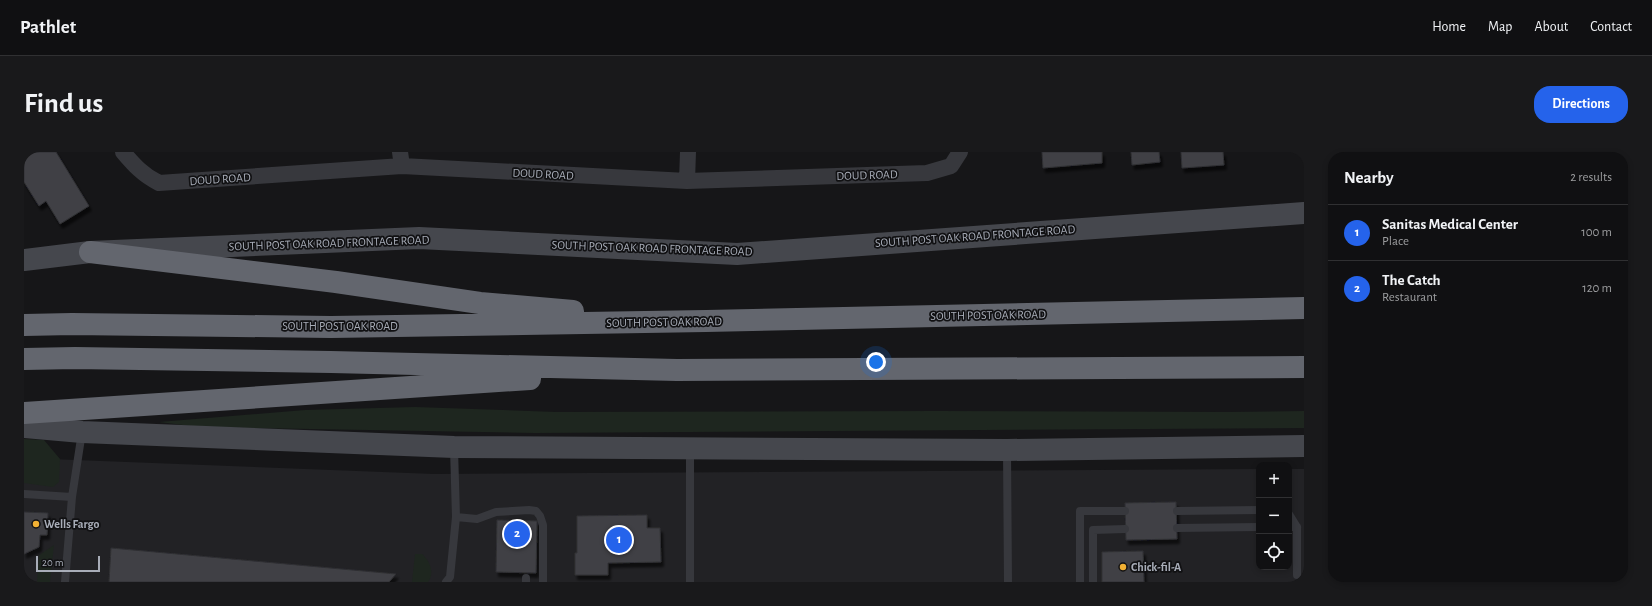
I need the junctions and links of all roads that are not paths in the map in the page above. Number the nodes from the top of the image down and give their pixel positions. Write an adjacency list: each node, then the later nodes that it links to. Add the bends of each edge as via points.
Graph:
1 (123, 152): 4 (street, DOUD ROAD, via 135,167 159,183)
2 (688, 152): 5 (street)
3 (960, 152): 5 (street, DOUD ROAD, via 951,166 927,173)
4 (401, 159): 5 (street, DOUD ROAD)
5 (687, 181)
6 (1304, 213): 7 (main road, SOUTH POST OAK ROAD FRONTAGE ROAD, via 737,254 419,238)
7 (90, 252): 8 (main road, SOUTH POST OAK ROAD FRONTAGE ROAD); 10 (highway, via 336,282 480,303)
8 (24, 260)
9 (1304, 308): 10 (highway, SOUTH POST OAK ROAD)
10 (706, 321): 11 (highway, SOUTH POST OAK ROAD, via 331,327)
11 (24, 325)
12 (24, 359): 14 (highway, via 323,362)
13 (1304, 367): 14 (highway)
14 (677, 370): 15 (highway)
15 (24, 413)
16 (24, 427): 17 (main road)
17 (82, 432): 19 (main road); 23 (lane)
18 (1304, 446): 21 (main road)
19 (454, 447): 20 (main road); 27 (lane)
20 (690, 448): 21 (main road); 36 (lane)
21 (1007, 450): 37 (lane)
22 (24, 494): 23 (lane)
23 (72, 497): 34 (lane)
24 (1256, 510): 26 (lane)
25 (1125, 511): 38 (lane, via 1080,511)
26 (1177, 511)
27 (456, 517): 33 (lane); 35 (lane, via 477,519 496,512 536,511 543,525)
28 (1256, 527): 30 (lane)
29 (1293, 527): 32 (lane)
30 (1177, 528)
31 (1126, 529): 39 (lane, via 1093,530)
32 (1297, 575)
33 (451, 580)
34 (65, 582)
35 (543, 582)
36 (690, 582)
37 (1008, 582)
38 (1080, 582)
39 (1093, 582)

